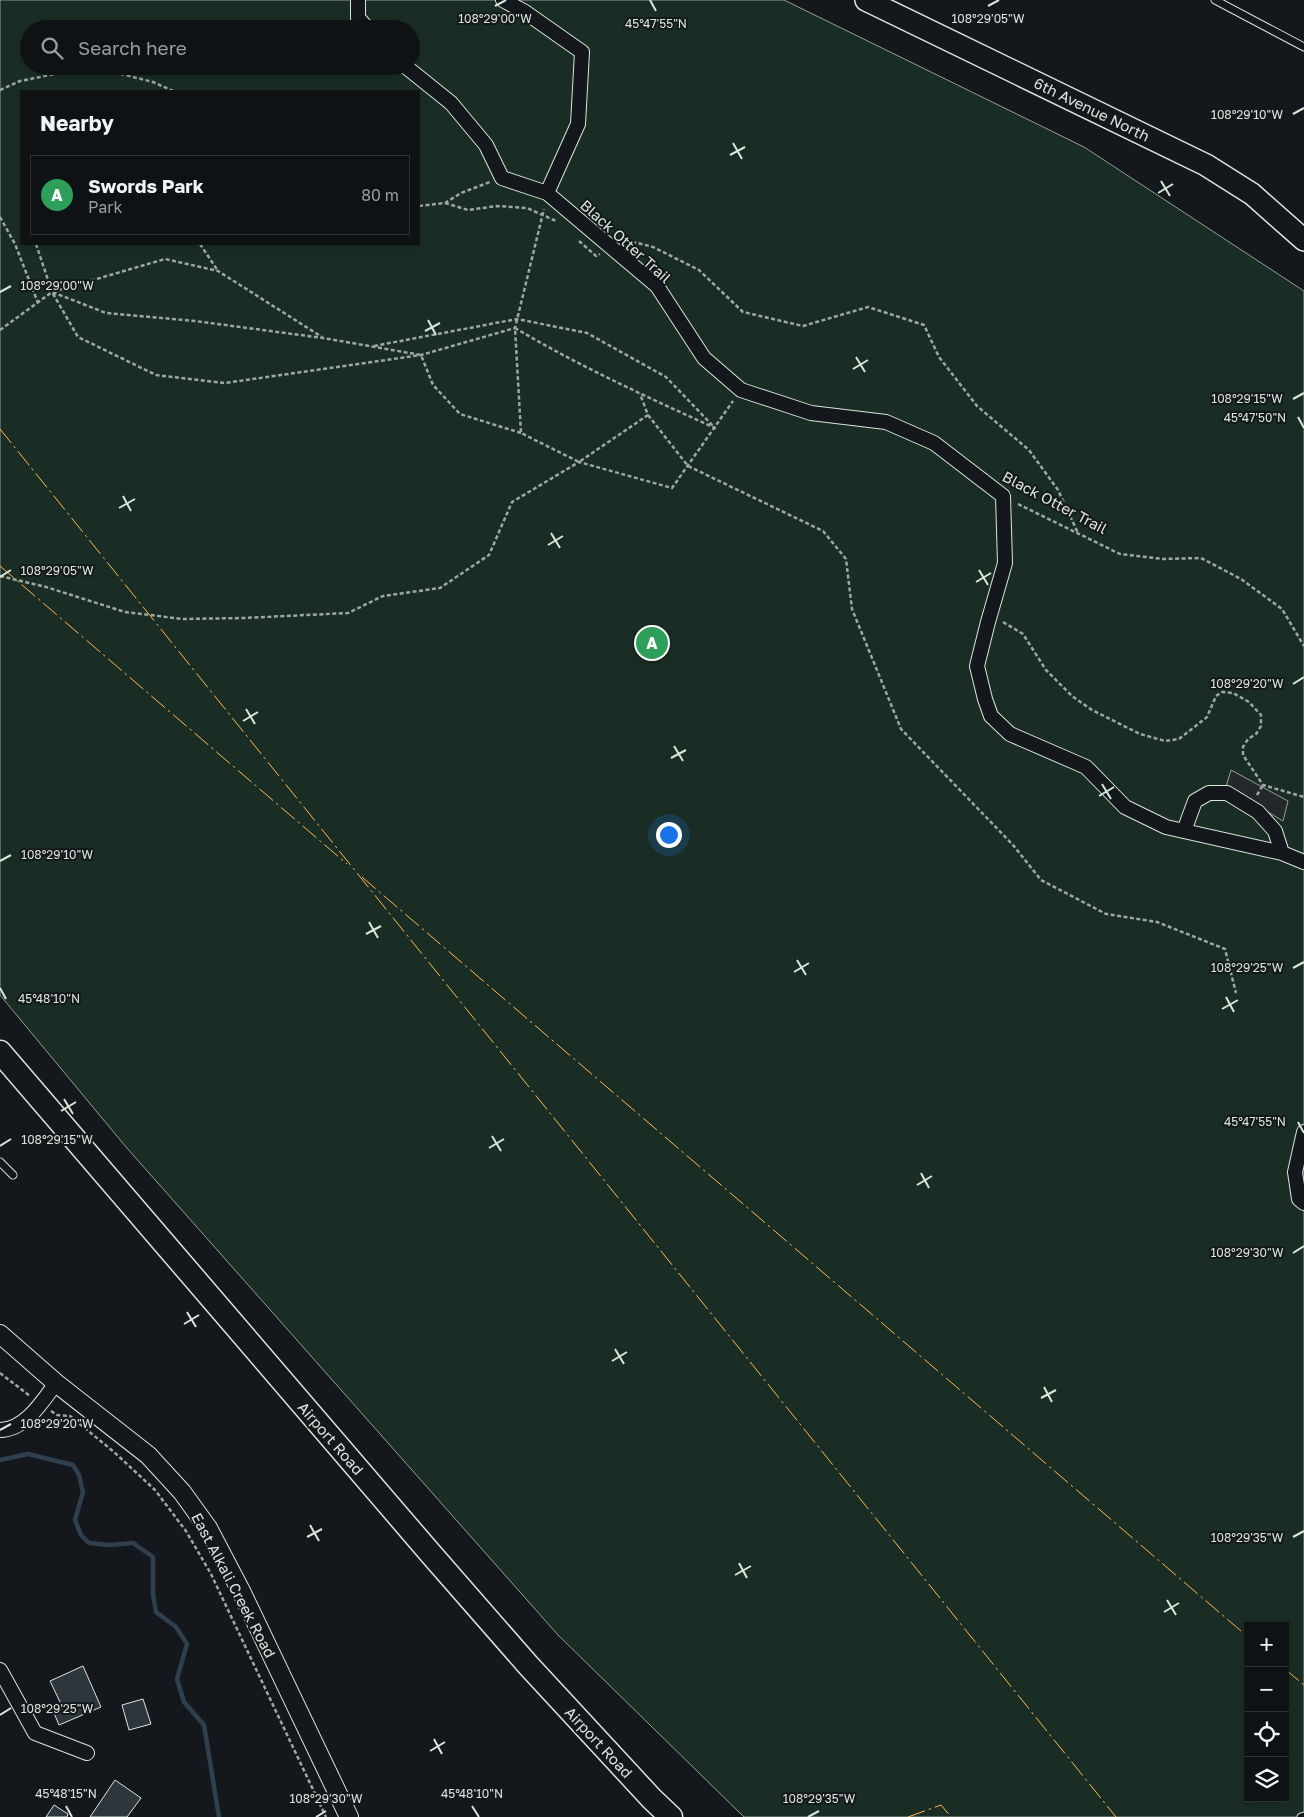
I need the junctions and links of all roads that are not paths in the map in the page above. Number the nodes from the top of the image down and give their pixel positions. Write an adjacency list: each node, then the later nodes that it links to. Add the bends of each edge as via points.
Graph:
1 (358, 0): 5 (street)
2 (503, 0): 8 (street, via 582,52 578,124)
3 (866, 0): 9 (main road, 6th Avenue North, via 1206,165 1252,194)
4 (1214, 0): 6 (lane)
5 (360, 20)
6 (1304, 47)
7 (416, 75): 8 (street, Black Otter Trail, via 451,103 486,145 502,178)
8 (547, 193): 10 (street, Black Otter Trail, via 657,286 704,358 741,390 811,413 886,422 934,443 1003,496 1005,563 977,666 992,716 1010,734 1086,768 1125,807 1166,827)
9 (1304, 240)
10 (1184, 831): 11 (street); 11 (street, via 1195,801 1209,793 1227,793 1258,812 1275,831)
11 (1282, 853): 12 (street)
12 (1304, 862)
13 (0, 1052): 24 (highway, Airport Road, via 489,1620)
14 (1304, 1132): 17 (street, via 1295,1172 1299,1199)
15 (0, 1162): 16 (lane)
16 (13, 1175)
17 (1304, 1203)
18 (0, 1334): 19 (street, East Alkali Creek Road)
19 (56, 1382): 20 (street, via 25,1420); 23 (street, East Alkali Creek Road, via 148,1454 208,1528)
20 (0, 1430)
21 (0, 1670): 22 (street, via 35,1733)
22 (87, 1754)
23 (349, 1817)
24 (671, 1817)

